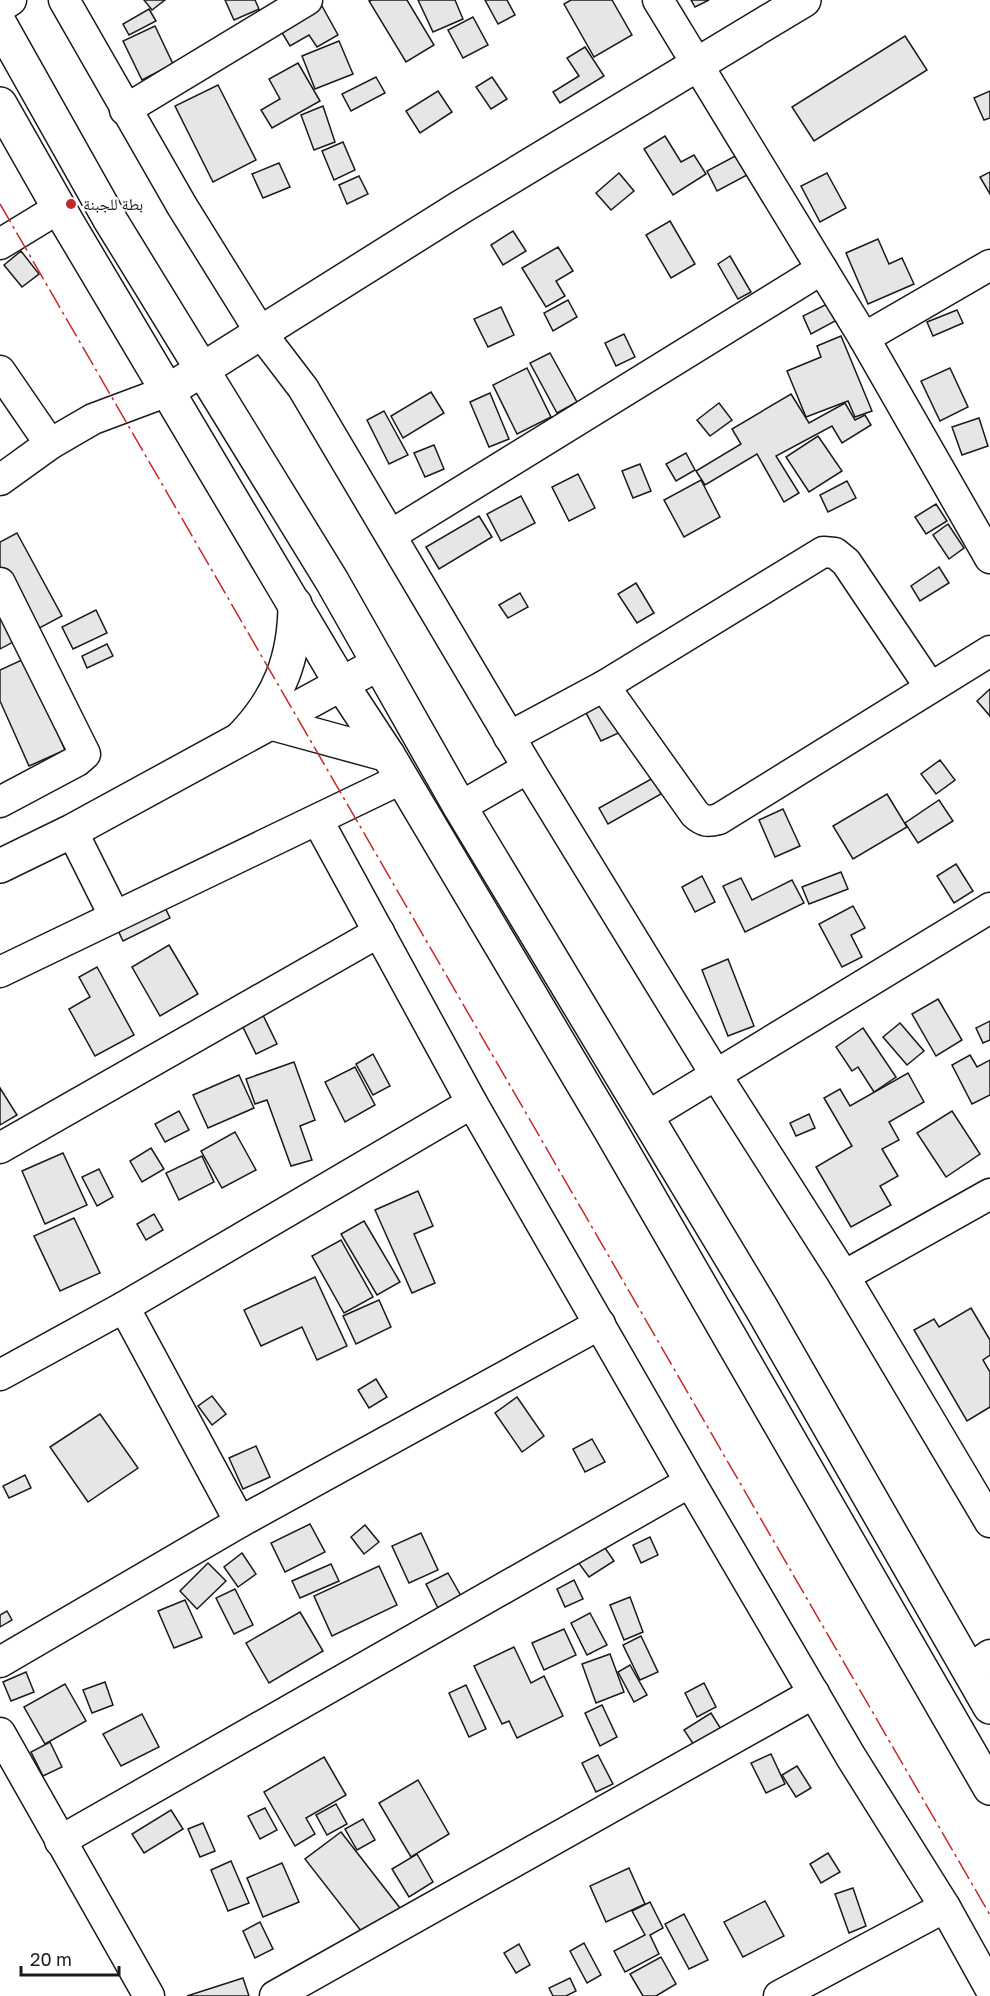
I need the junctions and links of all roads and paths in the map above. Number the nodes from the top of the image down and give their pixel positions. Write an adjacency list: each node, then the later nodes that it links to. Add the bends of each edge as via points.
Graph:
1 (11, 0): 6 (street)
2 (64, 0): 10 (street)
3 (307, 0): 10 (street)
4 (658, 0): 8 (street)
5 (804, 0): 8 (main road)
6 (0, 7)
7 (0, 24): 17 (main road, via 109,218)
8 (697, 63): 14 (street); 15 (main road)
9 (0, 104): 11 (main road)
10 (125, 110): 15 (street)
11 (60, 208): 12 (street); 19 (main road)
12 (0, 244)
13 (990, 264): 16 (street)
14 (822, 269): 16 (street); 22 (street)
15 (261, 333): 17 (main road); 22 (street, via 303,388)
16 (864, 338): 23 (street)
17 (203, 370): 19 (main road); 27 (main road)
18 (0, 371): 20 (street)
19 (168, 391): 20 (street, via 111,410); 25 (main road)
20 (50, 444): 21 (street)
21 (0, 480)
22 (391, 535): 32 (street)
23 (990, 558)
24 (0, 583): 36 (street, via 85,754)
25 (295, 604): 28 (main road); 33 (main road, via 292,645 284,677 259,720)
26 (990, 651): 30 (street)
27 (378, 663): 28 (main road); 37 (main road)
28 (342, 685): 31 (main road); 34 (main road)
29 (604, 686): 30 (street, via 695,814 704,821 719,819); 30 (street, via 823,552 836,553 846,562); 32 (street)
30 (930, 687)
31 (271, 723): 33 (main road); 34 (main road)
32 (509, 737): 35 (street)
33 (241, 738): 39 (main road)
34 (395, 767): 38 (street); 62 (main road, via 717,1312)
35 (528, 768): 37 (street); 45 (street)
36 (0, 802)
37 (460, 807): 47 (main road)
38 (318, 821): 42 (street); 43 (street)
39 (72, 831): 40 (main road); 42 (street)
40 (0, 867)
41 (990, 908): 45 (street)
42 (114, 915): 44 (street)
43 (379, 932): 46 (street); 48 (street)
44 (0, 972)
45 (716, 1075): 47 (street); 50 (street)
46 (472, 1103): 51 (street); 52 (street)
47 (648, 1116): 58 (main road)
48 (0, 1148)
49 (986, 1205): 50 (street)
50 (844, 1276): 56 (street)
51 (124, 1307): 53 (street); 55 (street)
52 (600, 1324): 54 (street); 55 (street)
53 (0, 1375)
54 (690, 1482): 59 (street); 63 (street)
55 (240, 1522): 57 (street)
56 (990, 1522)
57 (0, 1662)
58 (980, 1662): 60 (main road)
59 (814, 1693): 64 (street); 67 (street)
60 (990, 1707)
61 (0, 1733): 63 (street)
62 (990, 1788)
63 (60, 1841): 66 (street)
64 (945, 1907): 65 (street); 68 (street)
65 (990, 1988)
66 (150, 1996)
67 (275, 1996)
68 (778, 1996)

